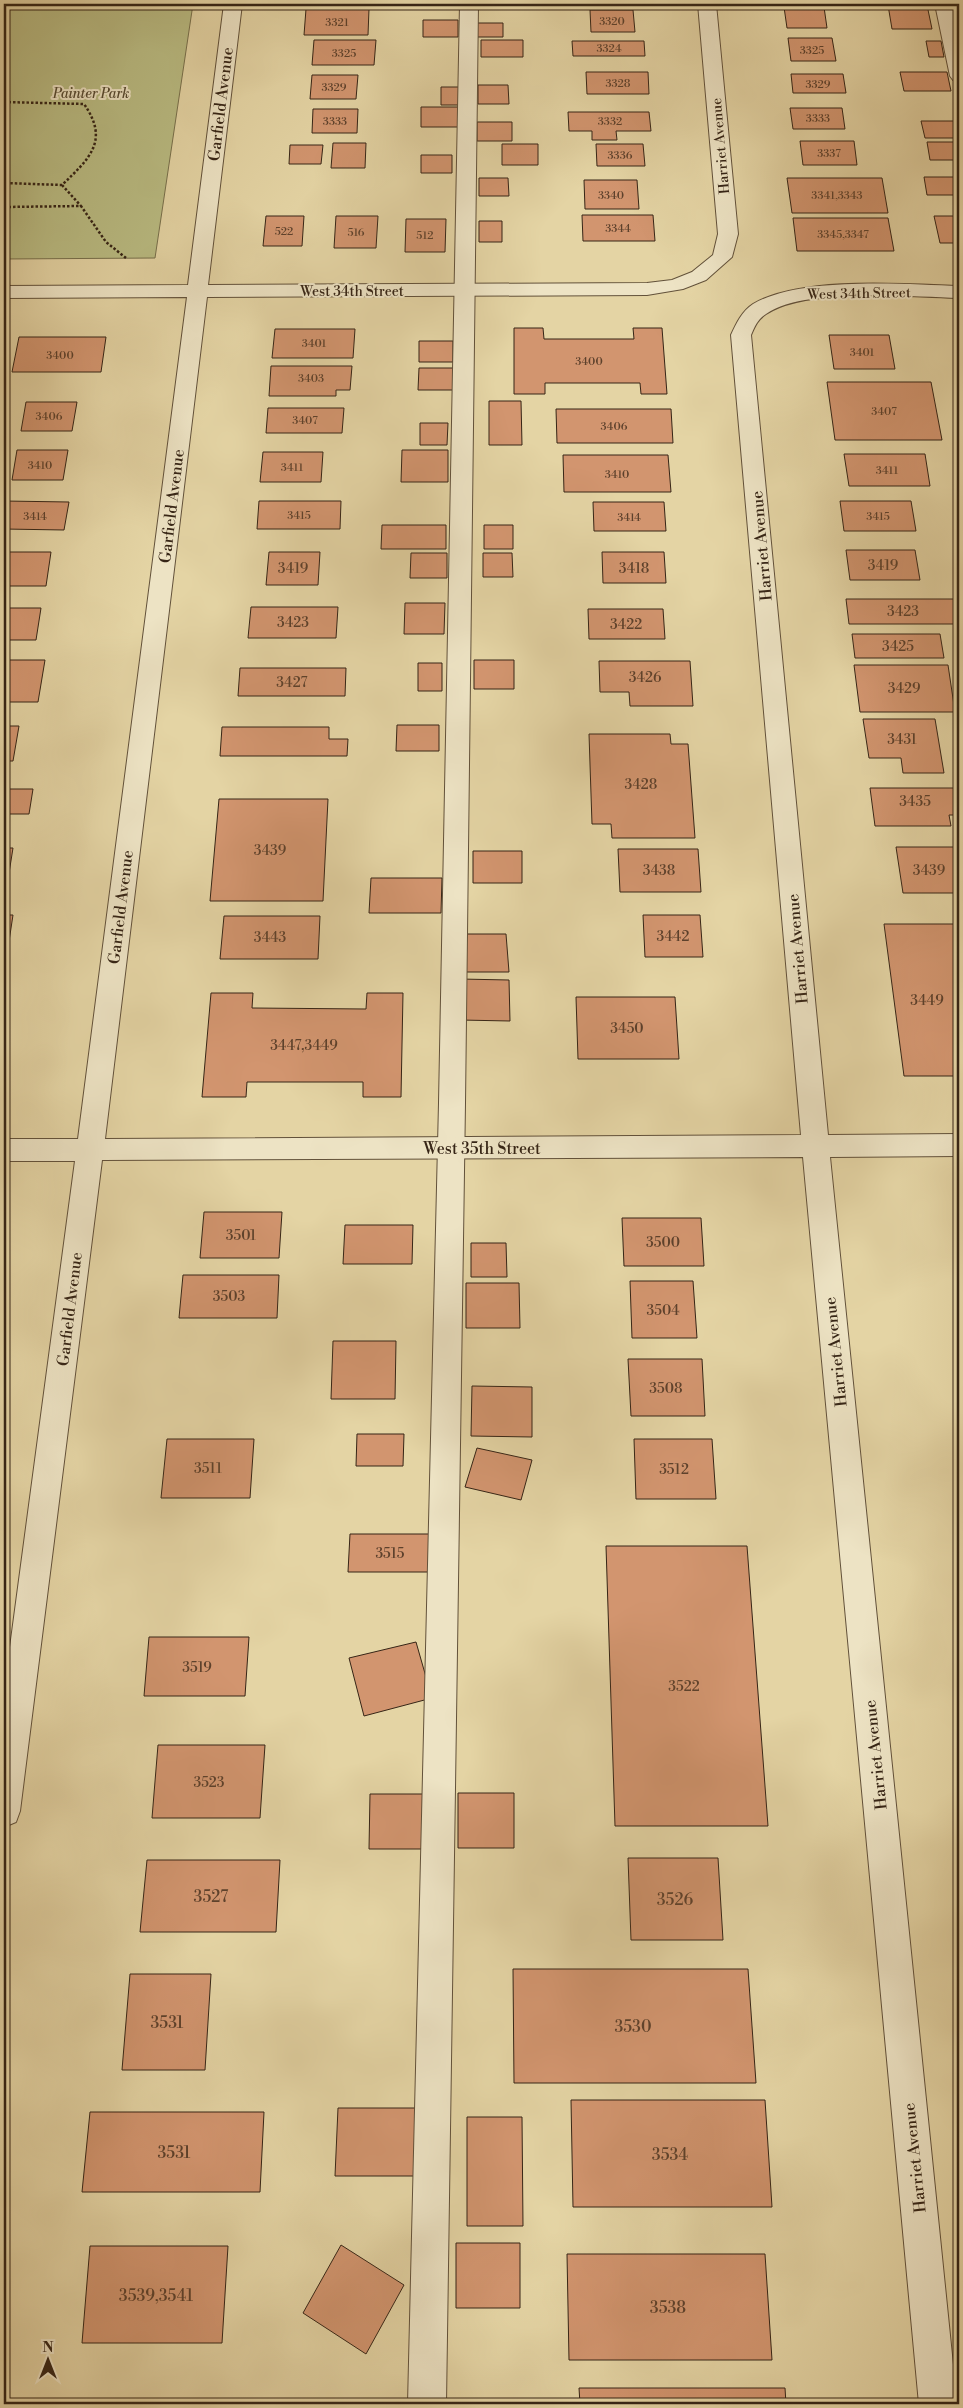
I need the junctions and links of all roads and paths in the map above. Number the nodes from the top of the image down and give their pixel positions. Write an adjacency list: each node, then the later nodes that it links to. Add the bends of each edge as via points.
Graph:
1 (233, 4): 15 (street, Garfield Avenue)
2 (469, 4): 13 (street)
3 (707, 4): 12 (street, Harriet Avenue, via 728,234 722,257)
4 (944, 4): 5 (street)
5 (959, 76)
6 (4, 102): 8 (path, via 76,103 84,104 91,112 98,134 96,145 90,156)
7 (4, 183): 8 (path)
8 (62, 185): 9 (path)
9 (81, 206): 10 (path); 11 (path, via 116,252)
10 (4, 207)
11 (133, 260)
12 (699, 276): 13 (street, West 34th Street, via 676,285 647,289)
13 (466, 290): 15 (street, West 34th Street); 20 (street)
14 (4, 292): 15 (street, West 34th Street)
15 (198, 292): 22 (street, Garfield Avenue)
16 (959, 292): 17 (street, West 34th Street, via 796,295)
17 (762, 308): 18 (street, Harriet Avenue, via 747,320 742,336)
18 (815, 1146): 19 (street, West 35th Street); 20 (street, West 35th Street); 25 (street, Harriet Avenue)
19 (959, 1146)
20 (451, 1148): 22 (street, West 35th Street); 24 (street)
21 (4, 1150): 22 (street, West 35th Street)
22 (90, 1150): 23 (street, Garfield Avenue)
23 (4, 1811)
24 (427, 2404)
25 (938, 2404)

